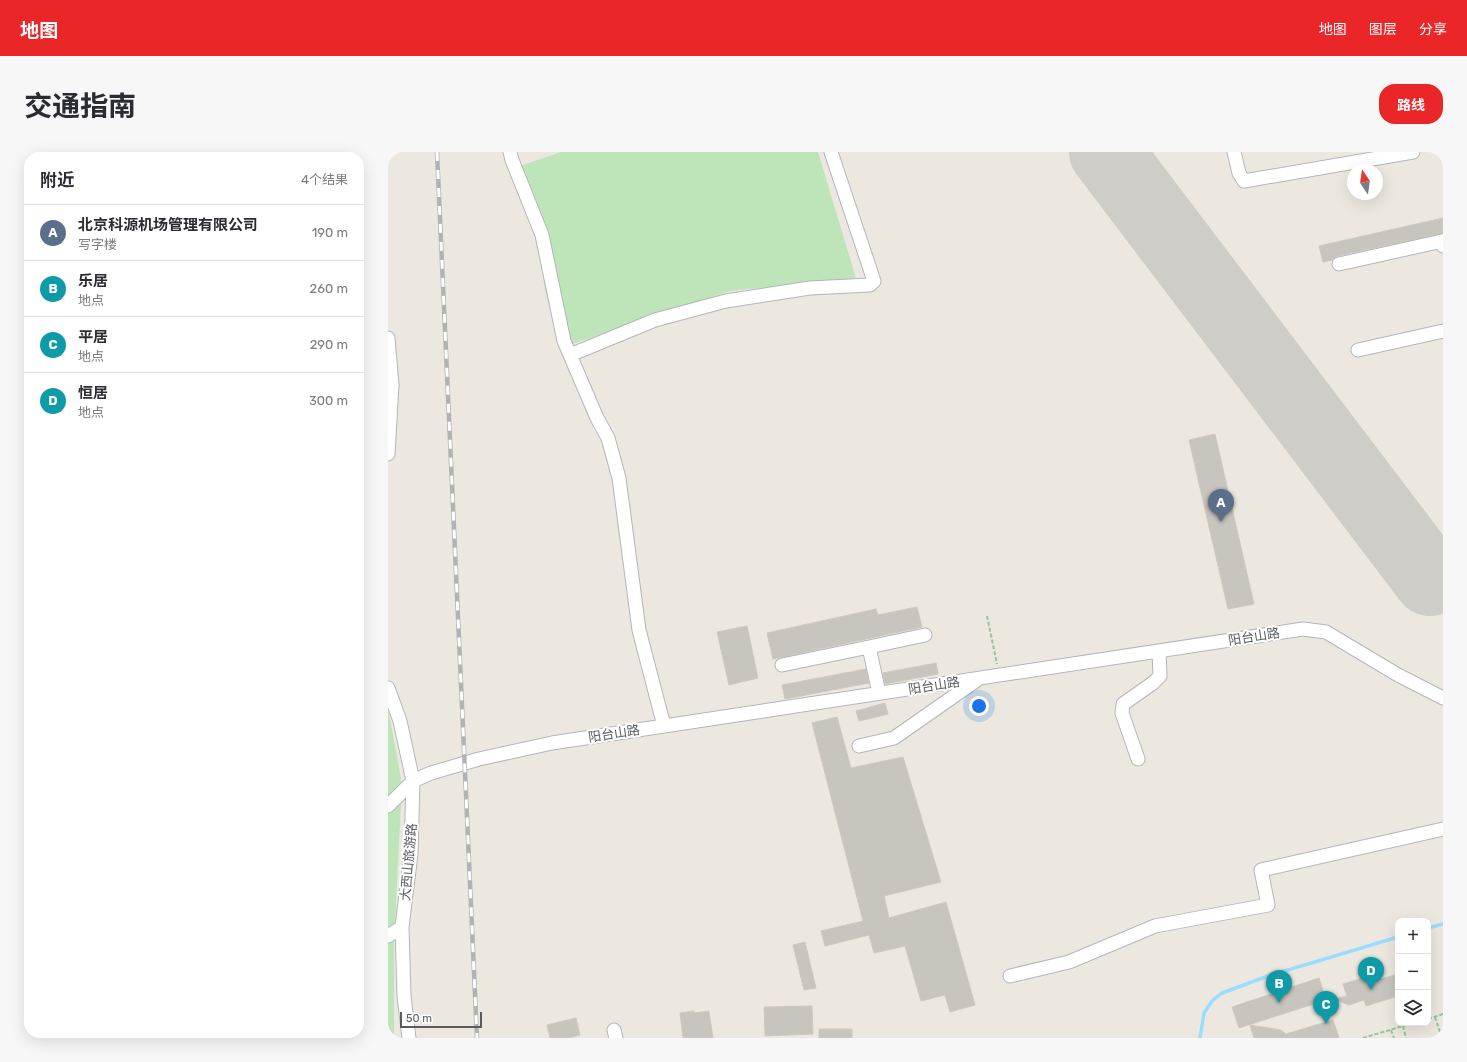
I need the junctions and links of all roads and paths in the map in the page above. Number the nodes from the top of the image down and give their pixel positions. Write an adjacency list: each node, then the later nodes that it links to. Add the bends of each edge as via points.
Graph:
1 (510, 152): 10 (street, via 542,235 564,341)
2 (831, 152): 10 (street, via 874,282 726,300 655,320)
3 (1234, 152): 4 (street, via 1239,173 1244,181)
4 (1413, 152)
5 (1443, 246): 6 (street, via 1442,241)
6 (1339, 264)
7 (1443, 330): 9 (street)
8 (388, 338): 11 (street, via 392,385)
9 (1358, 350)
10 (570, 355): 23 (street, via 608,438 619,478 639,630)
11 (390, 394): 12 (street)
12 (388, 454)
13 (987, 616): 18 (path)
14 (925, 635): 15 (street)
15 (868, 646): 17 (street); 21 (street)
16 (1159, 651): 18 (street, 阳台山路); 22 (street, 阳台山路, via 1303,629 1326,632 1398,675); 25 (street, via 1160,676 1123,704 1122,714)
17 (782, 665)
18 (1000, 675): 19 (street, 阳台山路)
19 (981, 678): 21 (street, 阳台山路); 24 (street, via 894,738)
20 (388, 688): 26 (street, 大西山旅游路, via 400,721)
21 (879, 693): 23 (street, 阳台山路)
22 (1443, 698)
23 (664, 726): 26 (street, 阳台山路, via 552,743 430,772)
24 (859, 746)
25 (1138, 759)
26 (413, 781): 27 (street, 阳台山路); 29 (street, 大西山旅游路, via 411,854)
27 (388, 806)
28 (1443, 830): 31 (street, via 1261,870 1268,905 1155,926 1069,962)
29 (402, 927): 30 (street); 37 (street, 大西山旅游路, via 404,996)
30 (388, 936)
31 (1010, 976)
32 (1443, 1014): 33 (path)
33 (1435, 1017): 34 (path); 41 (path)
34 (1431, 1018)
35 (1403, 1026): 36 (path); 40 (path)
36 (1391, 1030): 38 (path); 39 (path)
37 (409, 1038)
38 (1362, 1038)
39 (1394, 1038)
40 (1406, 1038)
41 (1442, 1038)

